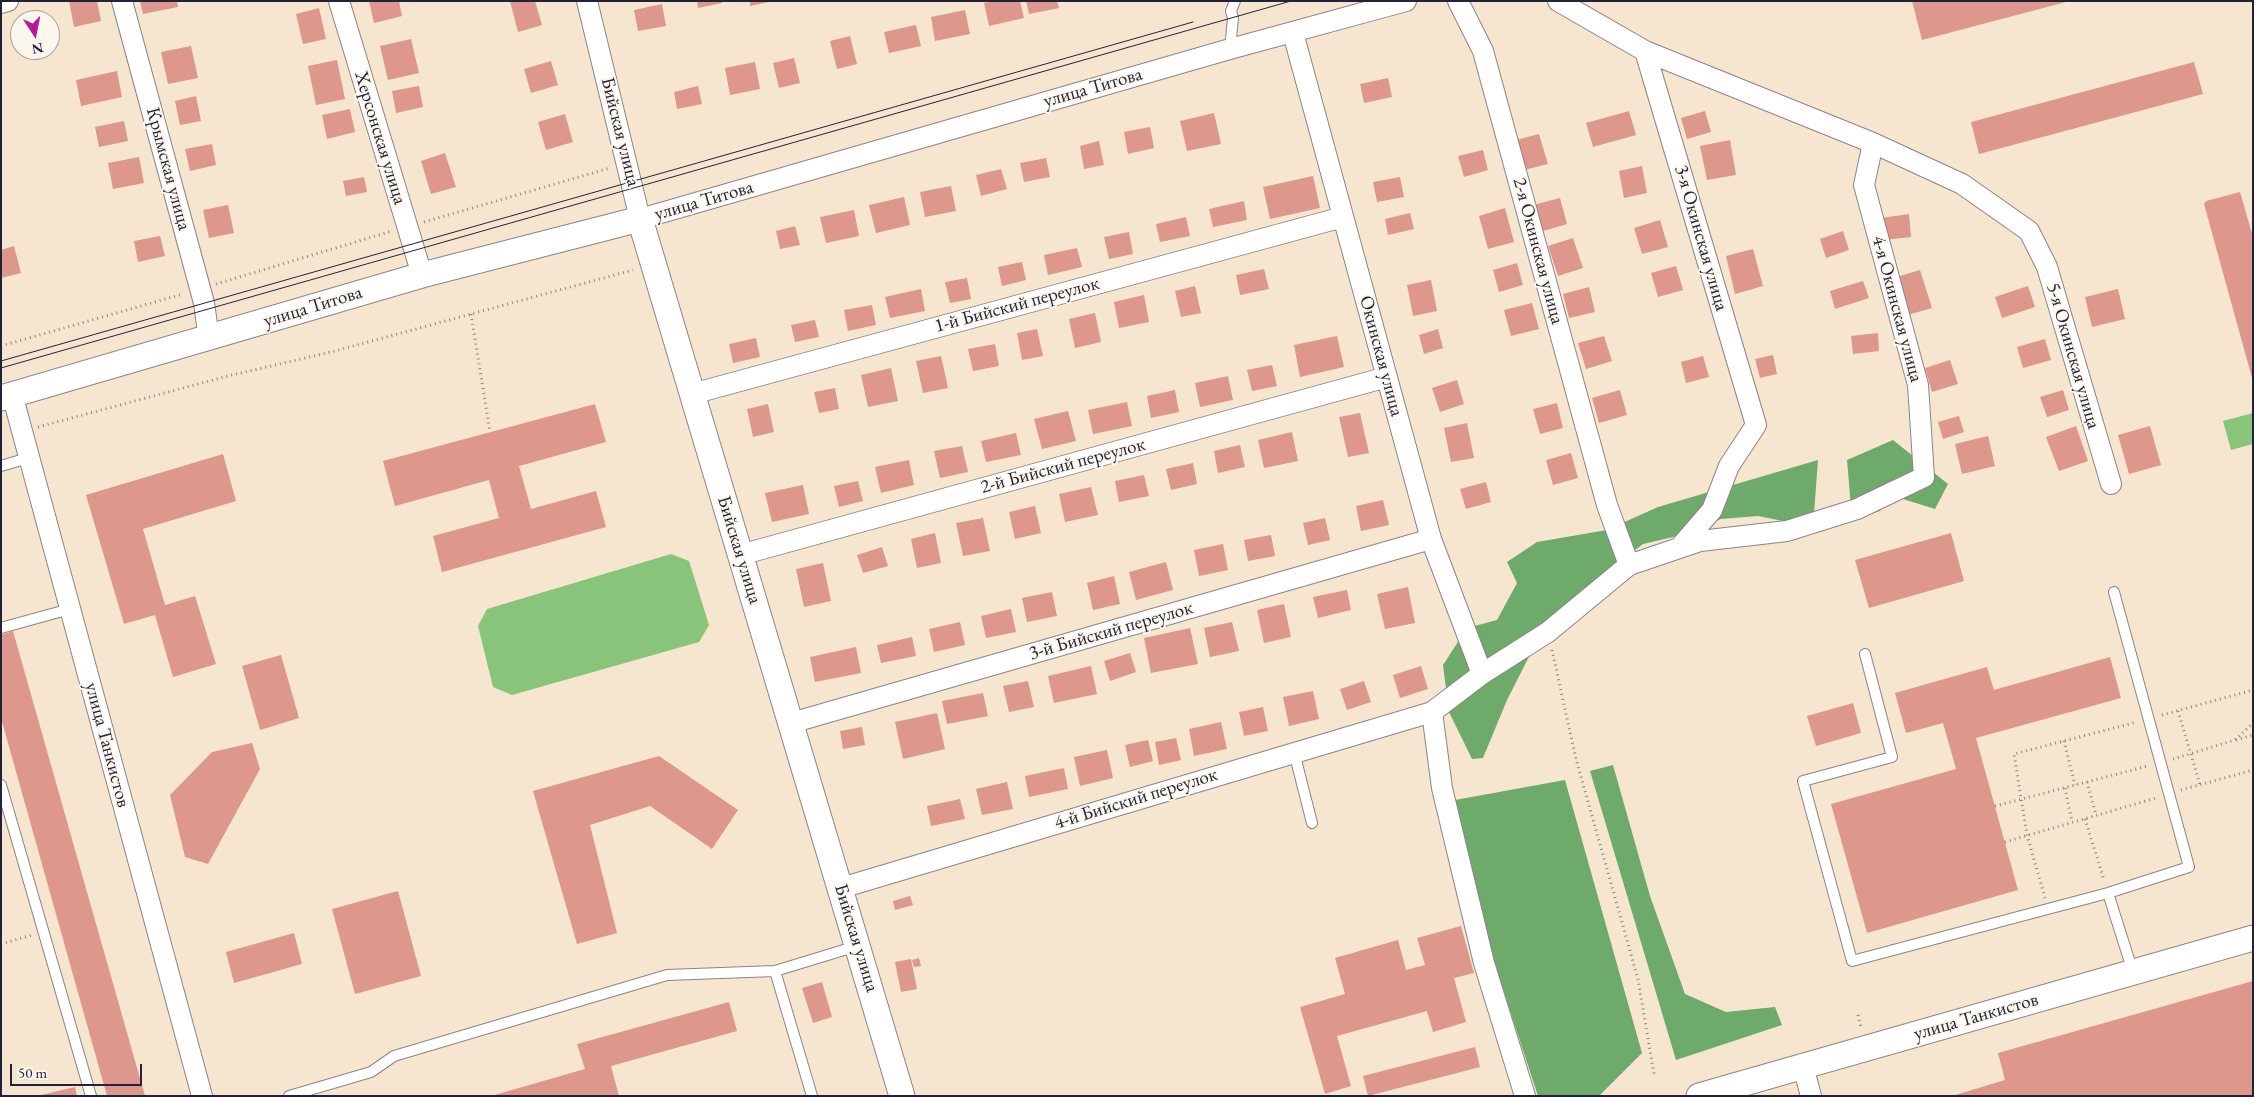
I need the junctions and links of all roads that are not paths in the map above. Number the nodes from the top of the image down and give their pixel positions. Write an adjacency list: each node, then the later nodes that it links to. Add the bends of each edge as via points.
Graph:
1 (8, 1): 9 (street)
2 (122, 1): 17 (street, Крымская улица, via 206,311)
3 (339, 1): 16 (street, Херсонская улица)
4 (1235, 1): 11 (lane, via 1231,11)
5 (1406, 1): 10 (street, улица Титова)
6 (1458, 1): 27 (street, 2-я Окинская улица, via 1483,51 1608,505)
7 (1558, 1): 12 (street)
8 (592, 2): 15 (street, Бийская улица)
9 (1, 3)
10 (1293, 33): 11 (street, улица Титова); 14 (street, Окинская улица)
11 (1230, 49): 15 (street, улица Титова)
12 (1645, 51): 13 (street); 25 (street, 3-я Окинская улица, via 1756,425 1729,466 1712,510)
13 (1874, 143): 23 (street, 5-я Окинская улица, via 1962,184 2030,231 2047,267); 25 (street, 4-я Окинская улица, via 1864,185 1918,385 1924,476 1857,509 1787,532 1700,541)
14 (1343, 217): 18 (street, Окинская улица); 19 (street, 1-й Бийский переулок)
15 (640, 219): 16 (street, улица Титова); 19 (street, Бийская улица)
16 (422, 275): 17 (street, улица Титова)
17 (209, 338): 20 (street, улица Титова)
18 (1387, 377): 24 (street, Окинская улица); 26 (street, 2-й Бийский переулок)
19 (692, 394): 26 (street, Бийская улица)
20 (6, 396): 21 (street, улица Танкистов)
21 (28, 458): 22 (lane); 29 (street, улица Танкистов)
22 (1, 466)
23 (2111, 484)
24 (1431, 539): 32 (street, Окинская улица); 34 (street, 3-й Бийский переулок)
25 (1679, 548): 27 (street)
26 (740, 555): 34 (street, Бийская улица)
27 (1628, 565): 32 (street, via 1548,632)
28 (2114, 592): 39 (lane, via 2189,867)
29 (70, 609): 30 (lane); 46 (street, улица Танкистов)
30 (1, 628)
31 (1865, 654): 39 (lane, via 1892,757 1803,781 1852,961)
32 (1482, 674): 33 (street)
33 (1432, 712): 35 (street, 4-й Бийский переулок); 50 (street, via 1442,788 1477,934)
34 (791, 723): 38 (street, Бийская улица)
35 (1294, 752): 37 (lane); 38 (street, 4-й Бийский переулок)
36 (1, 786): 45 (lane)
37 (1312, 823)
38 (841, 888): 41 (street, Бийская улица)
39 (2108, 893): 43 (lane)
40 (2253, 938): 43 (street, улица Танкистов)
41 (858, 946): 42 (lane); 49 (street, Бийская улица)
42 (775, 971): 47 (lane, via 667,975 394,1056 371,1072); 48 (lane)
43 (2133, 972): 44 (street, улица Танкистов)
44 (1803, 1066): 51 (street, улица Танкистов); 52 (street)
45 (91, 1096)
46 (202, 1096)
47 (289, 1096)
48 (812, 1096)
49 (902, 1096)
50 (1525, 1096)
51 (1699, 1096)
52 (1812, 1096)

